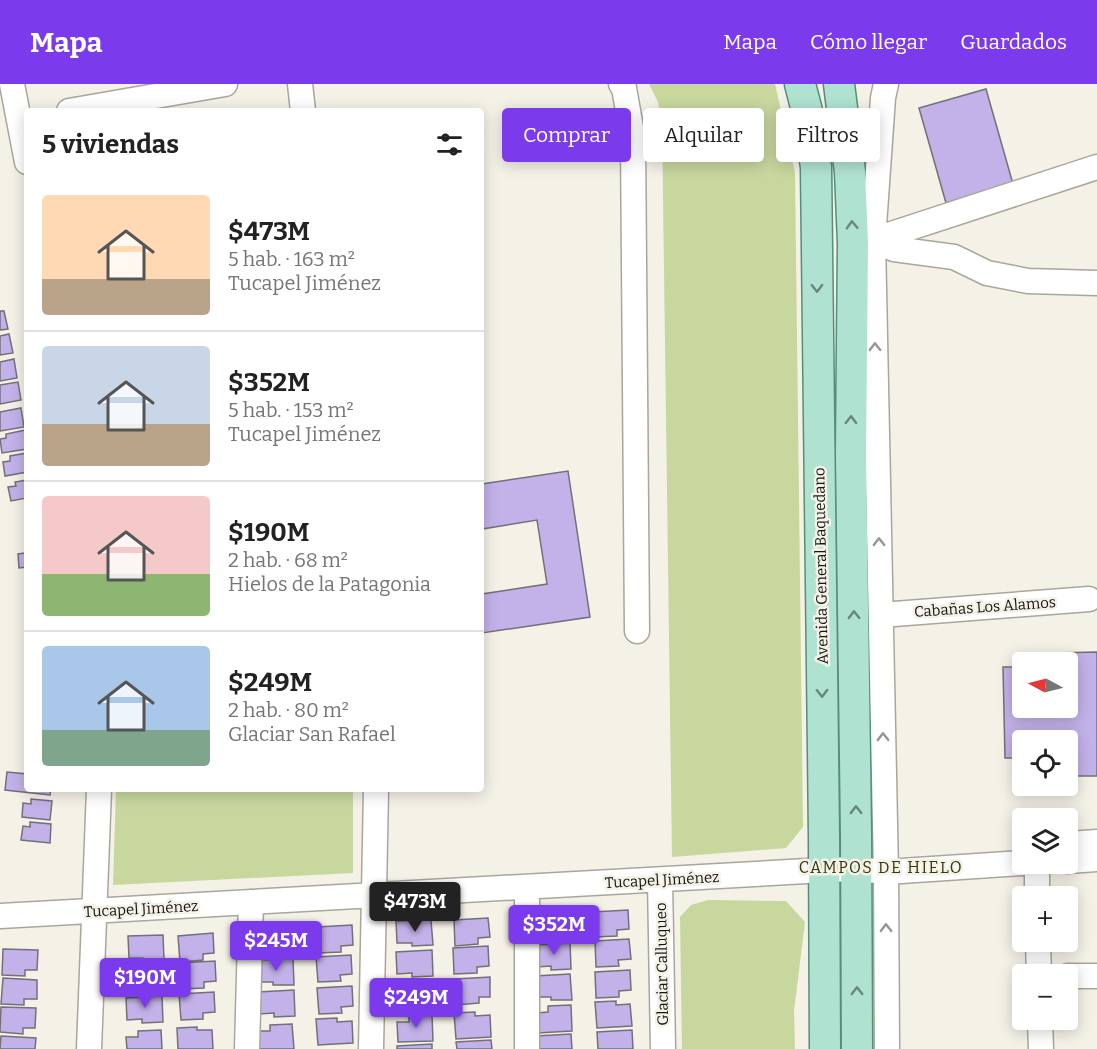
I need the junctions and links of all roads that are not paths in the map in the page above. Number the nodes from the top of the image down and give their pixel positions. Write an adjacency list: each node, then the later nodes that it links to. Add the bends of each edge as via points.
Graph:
1 (12, 84): 10 (street)
2 (225, 84): 8 (street)
3 (300, 84): 9 (street)
4 (621, 84): 17 (street, via 633,139)
5 (800, 84): 28 (main road, Avenida General Baquedano, one-way to 28, via 816,166)
6 (839, 84): 27 (main road, Avenida General Baquedano, one-way to 6, via 851,454 853,243 850,172)
7 (886, 84): 13 (street)
8 (86, 108)
9 (303, 108)
10 (15, 120): 11 (street)
11 (24, 152)
12 (1097, 167): 13 (street)
13 (873, 240): 14 (street, via 894,249 954,256 987,273 1028,281); 16 (street, one-way to 13)
14 (1097, 284)
15 (1089, 599): 16 (street, Cabañas Los Alamos)
16 (880, 615): 26 (street, one-way to 16)
17 (637, 631)
18 (99, 792): 33 (street)
19 (376, 792): 31 (street)
20 (1097, 842): 21 (street)
21 (1078, 843)
22 (1012, 848): 26 (street, Tucapel Jiménez)
23 (1097, 859): 24 (street)
24 (1078, 860)
25 (1012, 863): 26 (street, Tucapel Jiménez)
26 (886, 865): 27 (street, Tucapel Jiménez); 45 (street, one-way to 26)
27 (856, 869): 28 (street, Tucapel Jiménez); 44 (main road, Avenida General Baquedano, one-way to 27)
28 (825, 870): 29 (street, Tucapel Jiménez); 43 (main road, Avenida General Baquedano)
29 (660, 880): 30 (street, Tucapel Jiménez); 42 (street, Glaciar Calluqueo)
30 (527, 887): 31 (street, Tucapel Jiménez); 41 (street)
31 (373, 894): 32 (street, Tucapel Jiménez); 40 (street)
32 (251, 902): 33 (street, Tucapel Jiménez); 39 (street)
33 (95, 911): 34 (street, Tucapel Jiménez); 38 (street)
34 (0, 916)
35 (1078, 976): 36 (street)
36 (1097, 976)
37 (1040, 1030): 46 (street)
38 (89, 1049)
39 (247, 1049)
40 (371, 1049)
41 (527, 1049)
42 (663, 1049)
43 (825, 1049)
44 (857, 1049)
45 (887, 1049)
46 (1041, 1049)

